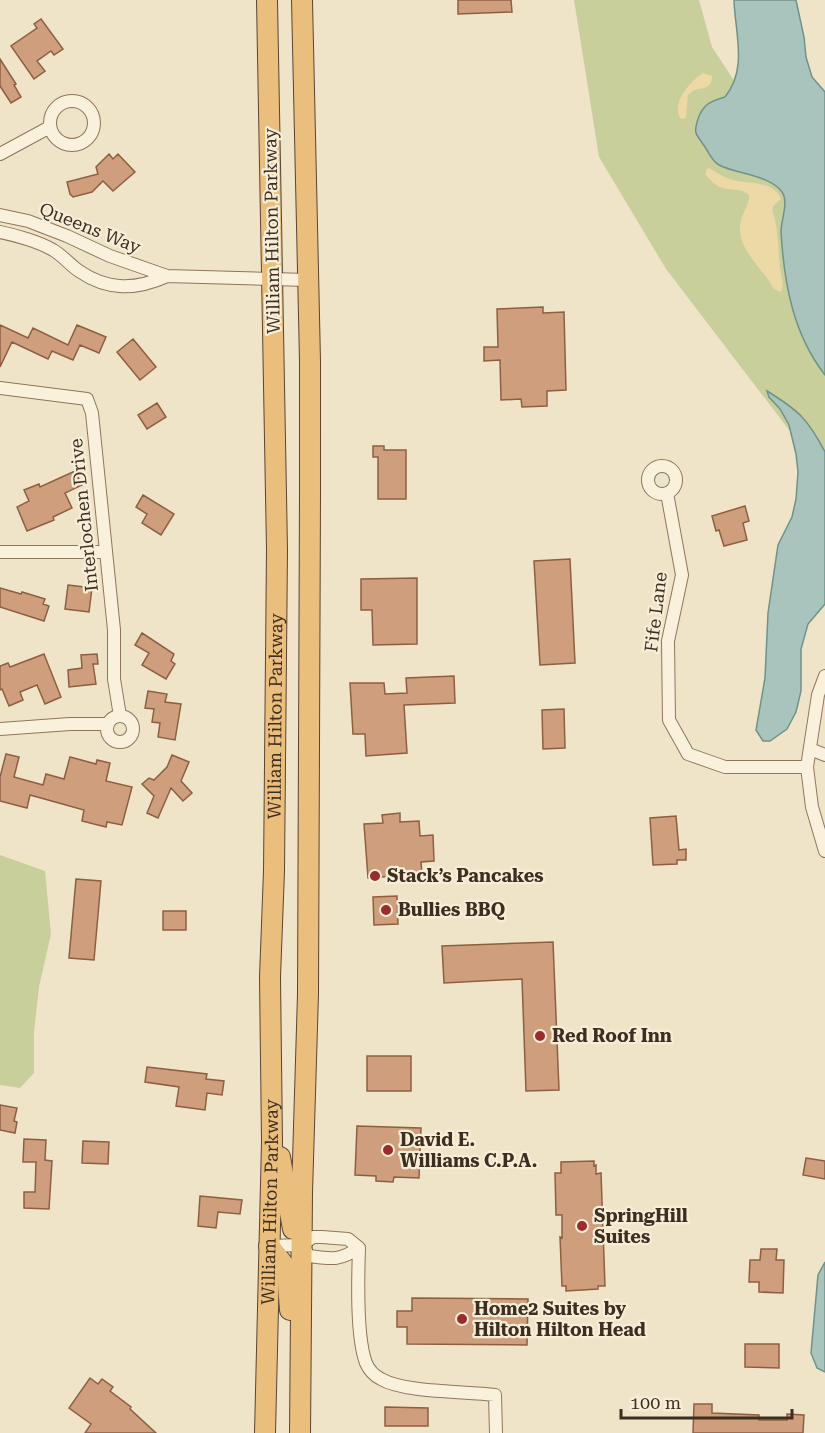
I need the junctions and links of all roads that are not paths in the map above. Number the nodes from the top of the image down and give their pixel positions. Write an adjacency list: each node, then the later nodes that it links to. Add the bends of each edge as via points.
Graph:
1 (267, 0): 8 (highway, William Hilton Parkway)
2 (302, 0): 9 (highway, William Hilton Parkway)
3 (50, 127): 4 (street)
4 (0, 154)
5 (0, 215): 7 (street, Queens Way, via 28,221)
6 (0, 232): 7 (street, Queens Way, via 53,250 99,282 118,287 149,284)
7 (167, 276): 8 (street, Queens Way)
8 (272, 280): 9 (street, Queens Way); 22 (highway, William Hilton Parkway, via 277,550)
9 (307, 280): 23 (highway, William Hilton Parkway, via 309,994)
10 (0, 388): 13 (street, Interlochen Drive, via 87,399 92,413)
11 (667, 493): 20 (street, Fife Lane, via 682,575 668,641 669,720 688,754 725,767)
12 (0, 552): 13 (street)
13 (105, 552): 15 (street, Interlochen Drive)
14 (825, 676): 18 (street)
15 (120, 716): 16 (street); 16 (street, Interlochen Drive, via 132,724 129,739 119,743 110,739)
16 (107, 724): 17 (street)
17 (0, 729)
18 (810, 749): 19 (street); 20 (street)
19 (825, 755)
20 (807, 767): 21 (street, via 812,807)
21 (824, 847)
22 (270, 1104): 23 (highway, via 292,1228); 24 (highway, William Hilton Parkway)
23 (302, 1245): 24 (street); 25 (street, via 313,1237 343,1238); 25 (street, via 309,1256 321,1258 344,1258); 26 (highway, William Hilton Parkway)
24 (269, 1246): 26 (highway, via 287,1269); 27 (highway, William Hilton Parkway)
25 (359, 1248): 28 (street, via 362,1345 369,1369 382,1380 420,1389 495,1395)
26 (300, 1425)
27 (267, 1433)
28 (496, 1433)

